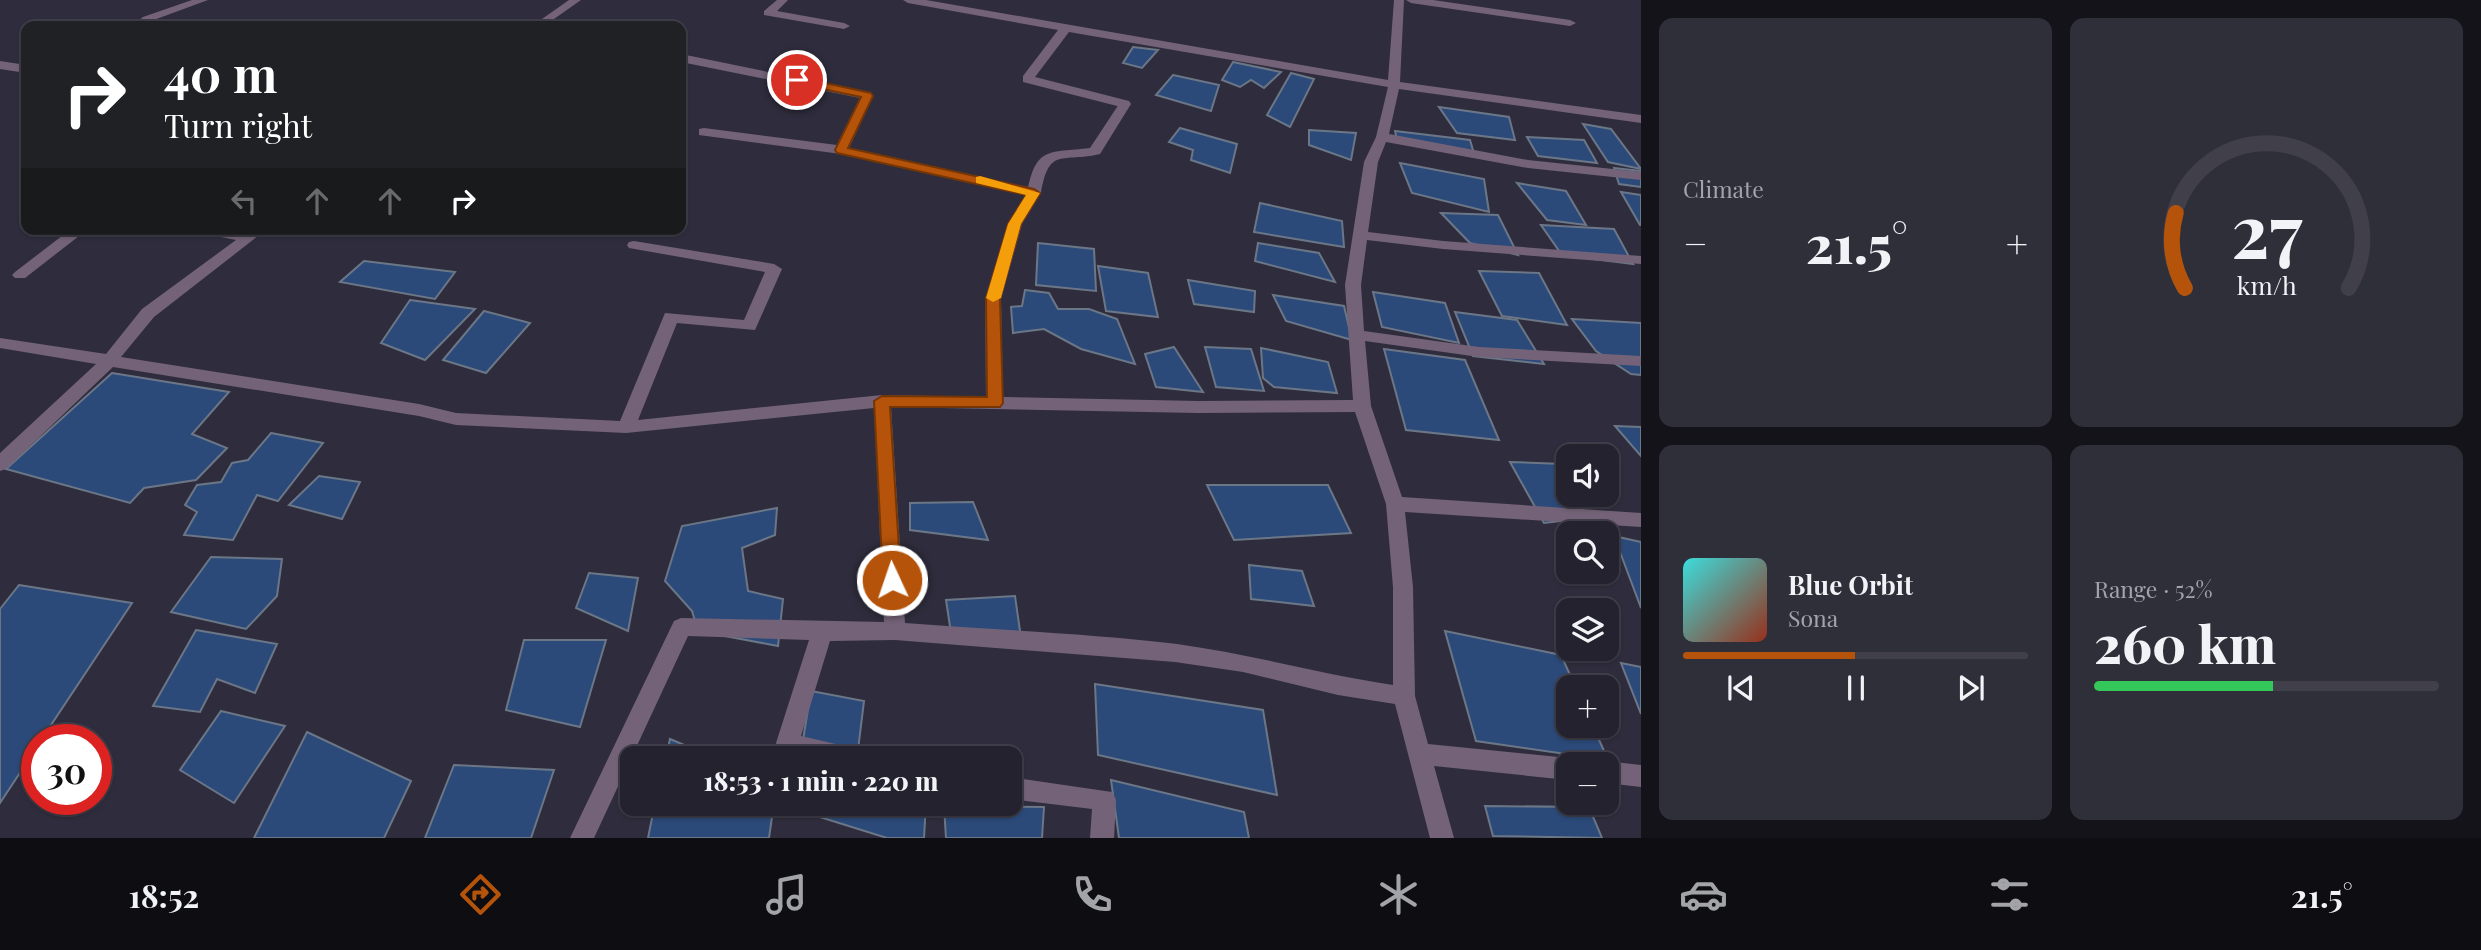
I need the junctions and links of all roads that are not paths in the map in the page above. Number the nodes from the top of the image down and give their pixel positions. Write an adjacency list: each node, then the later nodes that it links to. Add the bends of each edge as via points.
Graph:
1 (203, 0): 7 (street)
2 (576, 0): 8 (street)
3 (783, 0): 10 (street, via 768,13)
4 (908, 0): 11 (street)
5 (1399, 0): 15 (street)
6 (1410, 0): 9 (street)
7 (144, 21)
8 (544, 21)
9 (1570, 23)
10 (844, 26)
11 (1067, 27): 15 (street); 21 (street, via 1027,79 1125,104 1095,151 1059,155 1040,165)
12 (686, 59): 19 (street, via 867,96)
13 (0, 65): 14 (street)
14 (21, 68)
15 (1394, 86): 16 (street); 18 (street)
16 (1641, 119)
17 (704, 132): 19 (street)
18 (1382, 137): 20 (street, via 1528,164); 24 (street, via 1371,162)
19 (841, 150): 21 (street)
20 (1641, 176)
21 (1034, 193): 33 (street, via 1015,224 993,299)
22 (74, 235): 27 (street)
23 (253, 235): 30 (street, via 148,313)
24 (1360, 235): 26 (street); 28 (street, via 1353,285)
25 (634, 245): 35 (street, via 774,269 748,326 671,317)
26 (1641, 260)
27 (20, 275)
28 (1356, 335): 31 (street, via 1479,352); 34 (street)
29 (0, 343): 30 (street)
30 (110, 360): 35 (street, via 456,419); 36 (street)
31 (1641, 360)
32 (882, 401): 33 (street); 35 (street); 39 (street)
33 (995, 403): 34 (street)
34 (1362, 406): 37 (street)
35 (626, 427)
36 (0, 464)
37 (1395, 504): 38 (street); 41 (street, via 1403,587)
38 (1641, 520)
39 (895, 631): 40 (street); 41 (street, via 1175,653)
40 (822, 632): 42 (street, via 787,743); 48 (street, via 681,627)
41 (1404, 696): 43 (street)
42 (800, 746)
43 (1421, 754): 44 (street); 50 (street)
44 (1556, 768)
45 (1619, 773): 46 (street)
46 (1641, 776)
47 (1022, 790): 49 (street, via 1104,800)
48 (582, 838)
49 (1102, 838)
50 (1441, 838)

